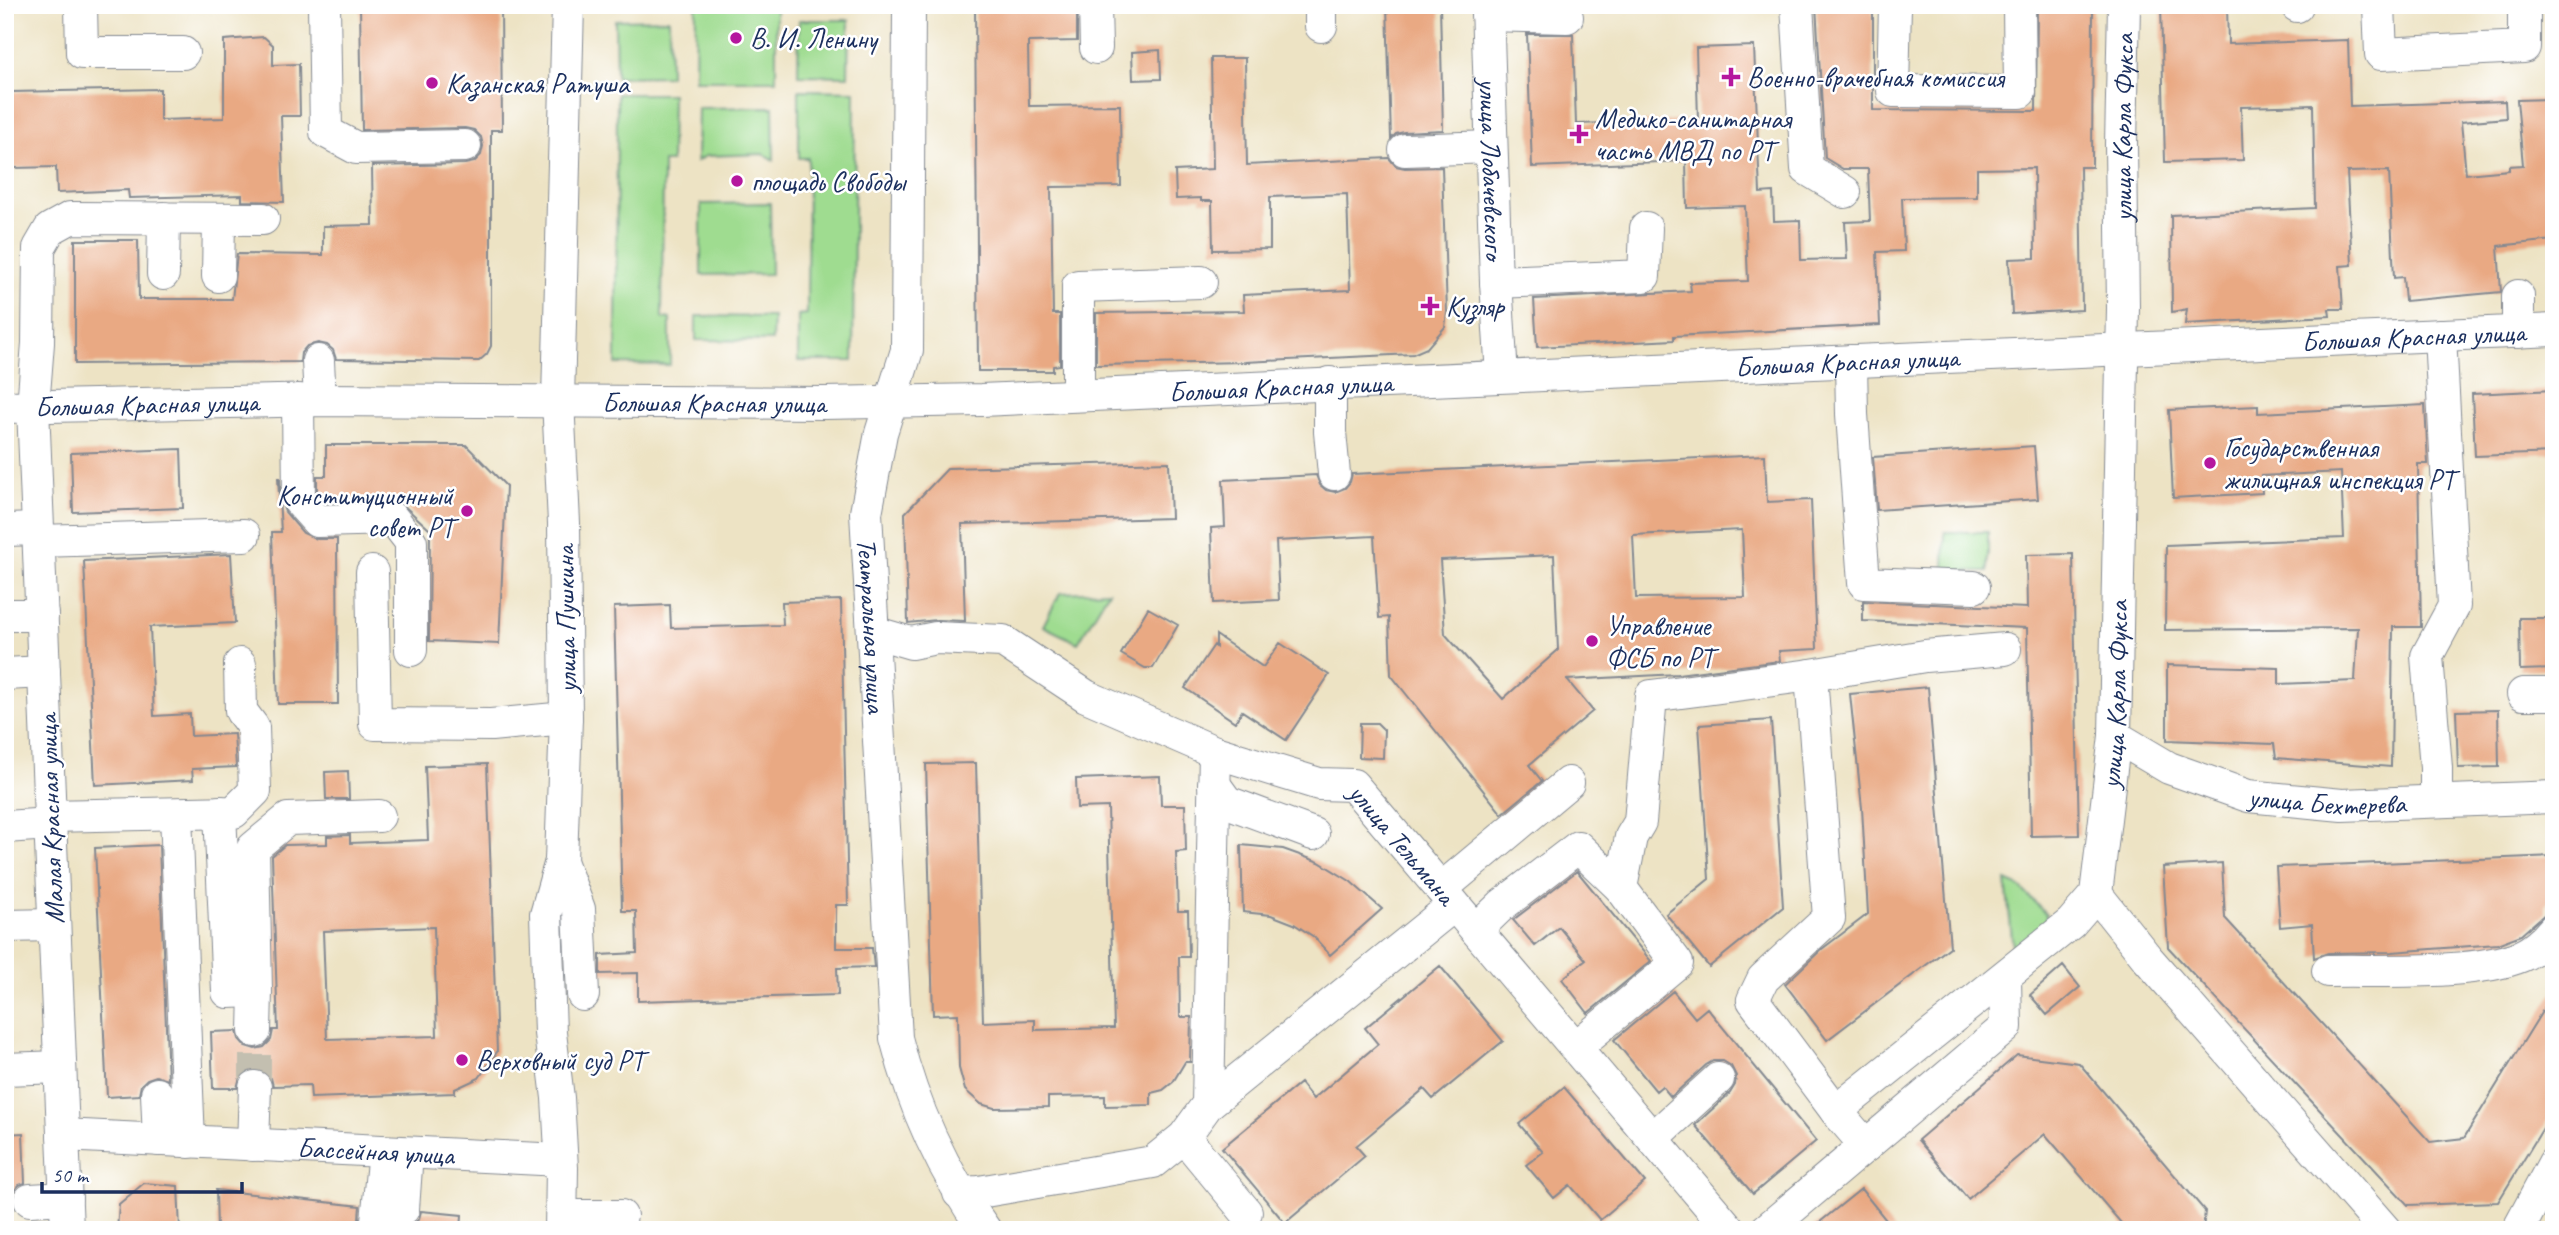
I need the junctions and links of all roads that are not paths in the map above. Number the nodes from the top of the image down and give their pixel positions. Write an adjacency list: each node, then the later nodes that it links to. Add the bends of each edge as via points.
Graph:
1 (81, 5): 15 (street, via 82,53)
2 (324, 5): 16 (street, via 326,132 356,148)
3 (568, 5): 39 (street, улица Пушкина)
4 (909, 5): 40 (street, Театральная улица, via 907,349)
5 (1095, 5): 14 (street)
6 (1797, 5): 19 (street, via 1807,169)
7 (1895, 5): 8 (street, via 1893,92 2020,92)
8 (2019, 5)
9 (2124, 5): 32 (street, улица Карла Фукса)
10 (2379, 5): 11 (street, via 2381,54 2524,47)
11 (2524, 5)
12 (1487, 10): 13 (street); 17 (street, улица Лобачевского)
13 (1567, 18)
14 (1096, 48)
15 (183, 53)
16 (465, 146)
17 (1491, 147): 18 (street); 27 (street, улица Лобачевского)
18 (1405, 150)
19 (1845, 192)
20 (164, 218): 21 (street, Малая Красная улица); 24 (street); 41 (street, Малая Красная улица, via 70,218 50,229 39,248 38,343)
21 (219, 219): 22 (street, Малая Красная улица); 25 (street)
22 (263, 219)
23 (1646, 228): 27 (street, via 1644,276)
24 (163, 274)
25 (218, 275)
26 (1201, 282): 37 (street, via 1078,286)
27 (1496, 282): 35 (street, улица Лобачевского)
28 (2518, 296): 30 (street)
29 (2554, 330): 30 (street, Большая Красная улица)
30 (2518, 332): 31 (street, Большая Красная улица)
31 (2440, 335): 32 (street, Большая Красная улица); 63 (street, via 2454,606 2427,656)
32 (2122, 349): 34 (street, Большая Красная улица); 58 (street, улица Карла Фукса)
33 (318, 360): 38 (street)
34 (1851, 360): 35 (street, Большая Красная улица); 47 (street, via 1864,583)
35 (1503, 376): 36 (street, Большая Красная улица)
36 (1330, 383): 37 (street, Большая Красная улица); 42 (street)
37 (1078, 395): 40 (street, Большая Красная улица)
38 (309, 400): 39 (street, Большая Красная улица); 41 (street, Большая Красная улица); 52 (street, via 299,501 317,521 393,519 411,542)
39 (558, 400): 40 (street, Большая Красная улица); 57 (street, улица Пушкина)
40 (891, 402): 50 (street, Театральная улица, via 880,433 866,513)
41 (19, 407): 44 (street, Малая Красная улица)
42 (1334, 474)
43 (5, 530): 44 (street)
44 (39, 535): 45 (street); 49 (street, Малая Красная улица)
45 (244, 535)
46 (372, 572): 57 (street, via 375,724 491,725)
47 (1974, 587)
48 (5, 615): 49 (street)
49 (42, 615): 54 (street, Малая Красная улица)
50 (873, 632): 59 (street, улица Тельмана, via 911,643 936,638 1003,641 1086,696); 102 (street, Театральная улица, via 896,1038 916,1103)
51 (2005, 649): 56 (street, via 1925,656)
52 (411, 650)
53 (240, 664): 65 (street, via 242,711 253,727 255,791 234,812)
54 (44, 672): 55 (street); 68 (street, Малая Красная улица)
55 (5, 674)
56 (1811, 675): 72 (street, via 1651,696 1640,822 1631,837); 92 (street, via 1829,918 1763,979 1753,1000)
57 (566, 718): 71 (street, улица Пушкина)
58 (2115, 736): 63 (street, улица Бехтерева, via 2169,768 2248,796 2342,805); 73 (street, улица Карла Фукса)
59 (1215, 752): 60 (street); 74 (street, улица Тельмана, via 1321,771 1353,785)
60 (1214, 783): 70 (street, via 1227,802); 91 (street)
61 (1568, 783): 74 (street)
62 (2553, 797): 63 (street, улица Бехтерева); 64 (street)
63 (2436, 801)
64 (2554, 809)
65 (220, 813): 66 (street); 81 (street, via 228,992)
66 (176, 814): 68 (street); 96 (street)
67 (379, 816): 81 (street, via 288,819 253,848)
68 (50, 826): 69 (street); 75 (street, Малая Красная улица)
69 (11, 833)
70 (1314, 834)
71 (561, 861): 82 (street, via 579,909); 99 (street, улица Пушкина, via 546,914 550,1033)
72 (1621, 888): 78 (street, via 1578,847); 84 (street, via 1677,963)
73 (2096, 894): 80 (street, via 2071,923); 114 (street)
74 (1448, 897): 78 (street, улица Тельмана); 91 (street)
75 (54, 925): 76 (street); 86 (street, Малая Красная улица)
76 (5, 926)
77 (2554, 929): 79 (street, via 2542,944 2520,956 2485,964)
78 (1476, 930): 84 (street, улица Тельмана)
79 (2328, 971)
80 (2005, 977): 92 (street); 98 (street, via 2006,1027)
81 (256, 991): 83 (street)
82 (583, 995)
83 (256, 1031)
84 (1576, 1047): 95 (street, улица Тельмана)
85 (5, 1052): 86 (street)
86 (60, 1059): 87 (street); 93 (street, Малая Красная улица)
87 (5, 1069)
88 (1718, 1079): 95 (street)
89 (255, 1087): 97 (street)
90 (157, 1094): 96 (street)
91 (1208, 1104): 94 (street)
92 (1836, 1111): 98 (street)
93 (63, 1135): 96 (street, Бассейная улица); 103 (street, Малая Красная улица)
94 (1184, 1136): 102 (street, via 1153,1162); 106 (street)
95 (1653, 1138): 112 (street, улица Тельмана)
96 (174, 1141): 97 (street, Бассейная улица)
97 (253, 1145): 100 (street, Бассейная улица)
98 (1866, 1146): 113 (street)
99 (568, 1151): 100 (street, Бассейная улица); 108 (street, улица Пушкина)
100 (396, 1152): 105 (street); 110 (street)
101 (2554, 1163): 115 (street)
102 (959, 1193): 111 (street, Театральная улица)
103 (66, 1198): 104 (street); 109 (street, Малая Красная улица)
104 (30, 1200)
105 (403, 1209)
106 (1247, 1212)
107 (621, 1216): 108 (street)
108 (562, 1223)
109 (67, 1230)
110 (376, 1230)
111 (985, 1230)
112 (1730, 1230)
113 (1766, 1230)
114 (2385, 1230)
115 (2518, 1230)

